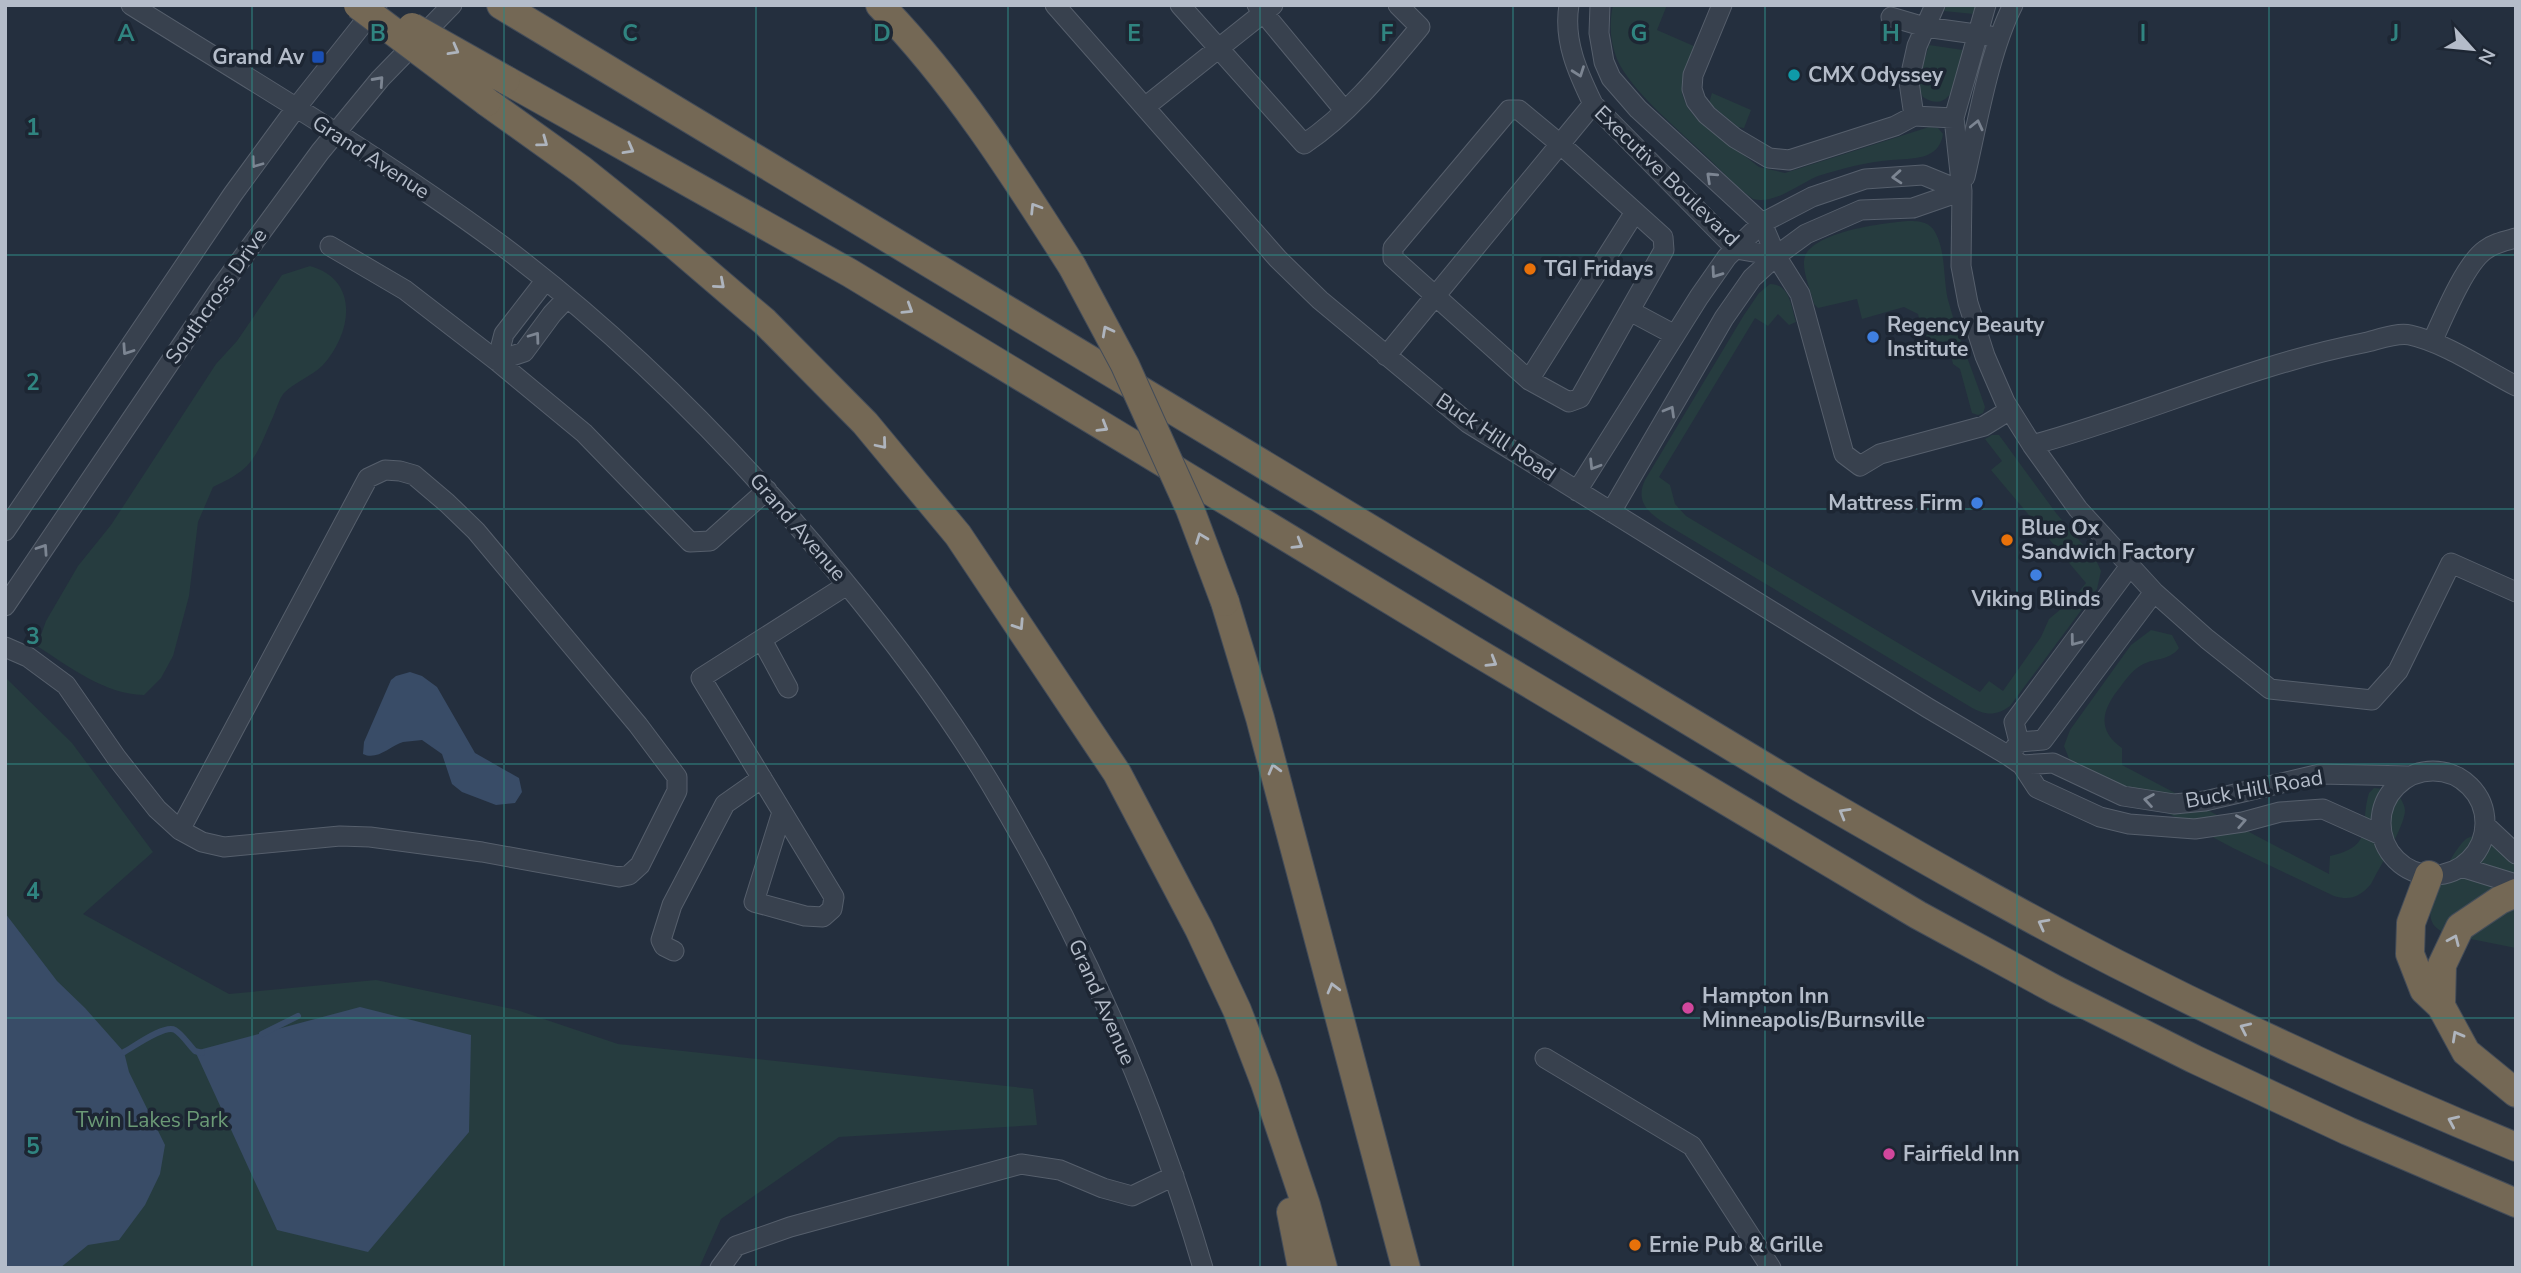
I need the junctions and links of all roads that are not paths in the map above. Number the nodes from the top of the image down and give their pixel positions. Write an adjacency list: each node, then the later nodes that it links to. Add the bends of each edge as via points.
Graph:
1 (131, 5): 24 (street, Grand Avenue)
2 (358, 5): 77 (highway, one-way to 77, bridge, via 662,234 765,322 865,423 958,536 1117,773 1199,929)
3 (375, 5): 24 (street, Southcross Drive); 81 (highway, one-way to 81, bridge, via 850,273 1918,915 2194,1059)
4 (452, 5): 28 (street, Southcross Drive, one-way to 4)
5 (501, 5): 79 (highway, one-way to 5, via 2232,1021 1924,860)
6 (880, 5): 75 (highway, one-way to 6, bridge, via 1225,602 1125,365 1072,266 1017,179 964,104)
7 (1055, 5): 23 (street, Buck Hill Road)
8 (1180, 5): 21 (street)
9 (1398, 5): 25 (street, via 1420,27)
10 (1569, 5): 22 (street, Executive Boulevard, one-way to 22, via 1569,43)
11 (1600, 5): 32 (street, Executive Boulevard, one-way to 11, via 1638,109 1611,78 1599,33)
12 (1722, 5): 26 (street, via 1693,75 1692,89 1707,116 1769,158 1789,160 1895,127)
13 (1935, 5): 18 (street)
14 (1986, 5): 19 (street)
15 (2013, 5): 20 (street)
16 (1264, 8): 21 (street); 25 (street)
17 (1891, 17): 18 (street)
18 (1925, 27): 19 (street); 26 (street, via 1909,82)
19 (1978, 34): 20 (street); 27 (street)
20 (2001, 37): 30 (street, one-way to 20)
21 (1218, 49): 23 (street); 25 (street, via 1304,144)
22 (1592, 104): 29 (street); 35 (street, Executive Boulevard)
23 (1144, 107): 43 (street, Buck Hill Road, via 1278,259)
24 (296, 108): 28 (street, Grand Avenue); 52 (street, Southcross Drive, one-way to 52)
25 (1344, 110)
26 (1914, 116): 27 (street)
27 (1954, 118): 30 (street)
28 (335, 133): 37 (street, Grand Avenue, via 499,244); 57 (street, Southcross Drive, one-way to 28, via 220,287)
29 (1560, 144): 31 (street); 38 (street); 38 (street, via 1519,110 1509,110 1393,248 1393,258)
30 (1962, 191): 32 (street, one-way to 32, via 1923,175 1865,179 1812,197); 36 (street, via 1913,208 1861,210 1806,234); 47 (street, via 1961,266 1968,303 1985,356)
31 (1635, 212): 40 (street, via 1663,237 1664,250); 45 (street)
32 (1762, 223): 35 (street); 36 (street, Executive Boulevard)
33 (2516, 238): 42 (street, via 2483,251 2470,266)
34 (330, 246): 44 (street, via 405,290)
35 (1736, 248): 36 (street, Executive Boulevard); 41 (street, one-way to 41)
36 (1776, 256): 47 (street, via 1800,294 1844,454 1860,466 1880,454 1984,426); 51 (street, one-way to 36, via 1724,318 1752,278)
37 (545, 281): 39 (street, Grand Avenue); 44 (street, via 503,334)
38 (1433, 296): 43 (street); 45 (street)
39 (567, 298): 44 (street, one-way to 39, via 524,352); 49 (street, Grand Avenue, via 656,377)
40 (1630, 311): 41 (street); 45 (street, via 1580,398 1569,402)
41 (1675, 335): 50 (street, one-way to 50)
42 (2432, 342): 46 (street); 48 (street, via 2407,334 2342,347)
43 (1386, 356): 50 (street, Buck Hill Road, via 1468,424)
44 (497, 361): 49 (street, via 584,433 690,542 710,541)
45 (1529, 380)
46 (2516, 386)
47 (2010, 410): 48 (street)
48 (2032, 445): 53 (street, via 2078,509)
49 (767, 490): 54 (street, Grand Avenue)
50 (1577, 491): 51 (street, Buck Hill Road)
51 (1611, 512): 61 (street, Buck Hill Road)
52 (5, 531)
53 (2130, 566): 55 (street); 61 (street, one-way to 61, via 2014,722)
54 (847, 585): 58 (street); 80 (street, Grand Avenue, via 934,698 1028,847 1101,993)
55 (2154, 592): 56 (street, via 2270,689 2372,700 2398,671 2451,563); 61 (street, via 2043,740)
56 (2516, 592)
57 (5, 606)
58 (762, 640): 60 (street); 63 (street, via 701,678)
59 (5, 647): 66 (street, via 66,685 157,809)
60 (788, 688)
61 (2017, 754): 62 (street, Buck Hill Road, one-way to 61, via 2320,774 2174,804 2123,796 2053,763); 67 (street, Buck Hill Road, one-way to 67, via 2037,788 2100,817 2129,824 2195,829 2280,811 2323,809)
62 (2409, 776): 65 (street, via 2445,772 2461,779 2474,791); 67 (street, via 2385,802)
63 (762, 778): 64 (street); 73 (street, via 725,804 672,905 661,940)
64 (782, 812): 64 (street, via 834,897 832,909 823,917 754,902)
65 (2485, 825): 68 (street); 69 (street, via 2482,842)
66 (180, 830): 66 (street, via 224,847 370,837 482,852 615,878 629,875 640,864 677,792 677,777 476,531 414,475 385,470 368,478)
67 (2381, 835): 70 (street, via 2399,863)
68 (2516, 854)
69 (2461, 867): 70 (street); 71 (street)
70 (2429, 875): 74 (highway, via 2411,923 2410,954 2424,990)
71 (2516, 884)
72 (2516, 894): 74 (highway, one-way to 72, via 2442,965 2460,927)
73 (674, 951)
74 (2441, 1006): 78 (highway, one-way to 74, via 2466,1052)
75 (1343, 1026): 86 (highway); 87 (highway)
76 (1545, 1058): 88 (street, via 1692,1146)
77 (1265, 1083): 84 (highway); 85 (highway)
78 (2516, 1093)
79 (2516, 1147)
80 (1174, 1176): 82 (street, via 1132,1196 1060,1170 1021,1164 790,1227 736,1246); 83 (street, Grand Avenue)
81 (2516, 1203)
82 (720, 1268)
83 (1203, 1268)
84 (1302, 1268)
85 (1323, 1268)
86 (1406, 1268)
87 (1424, 1268)
88 (1772, 1268)

